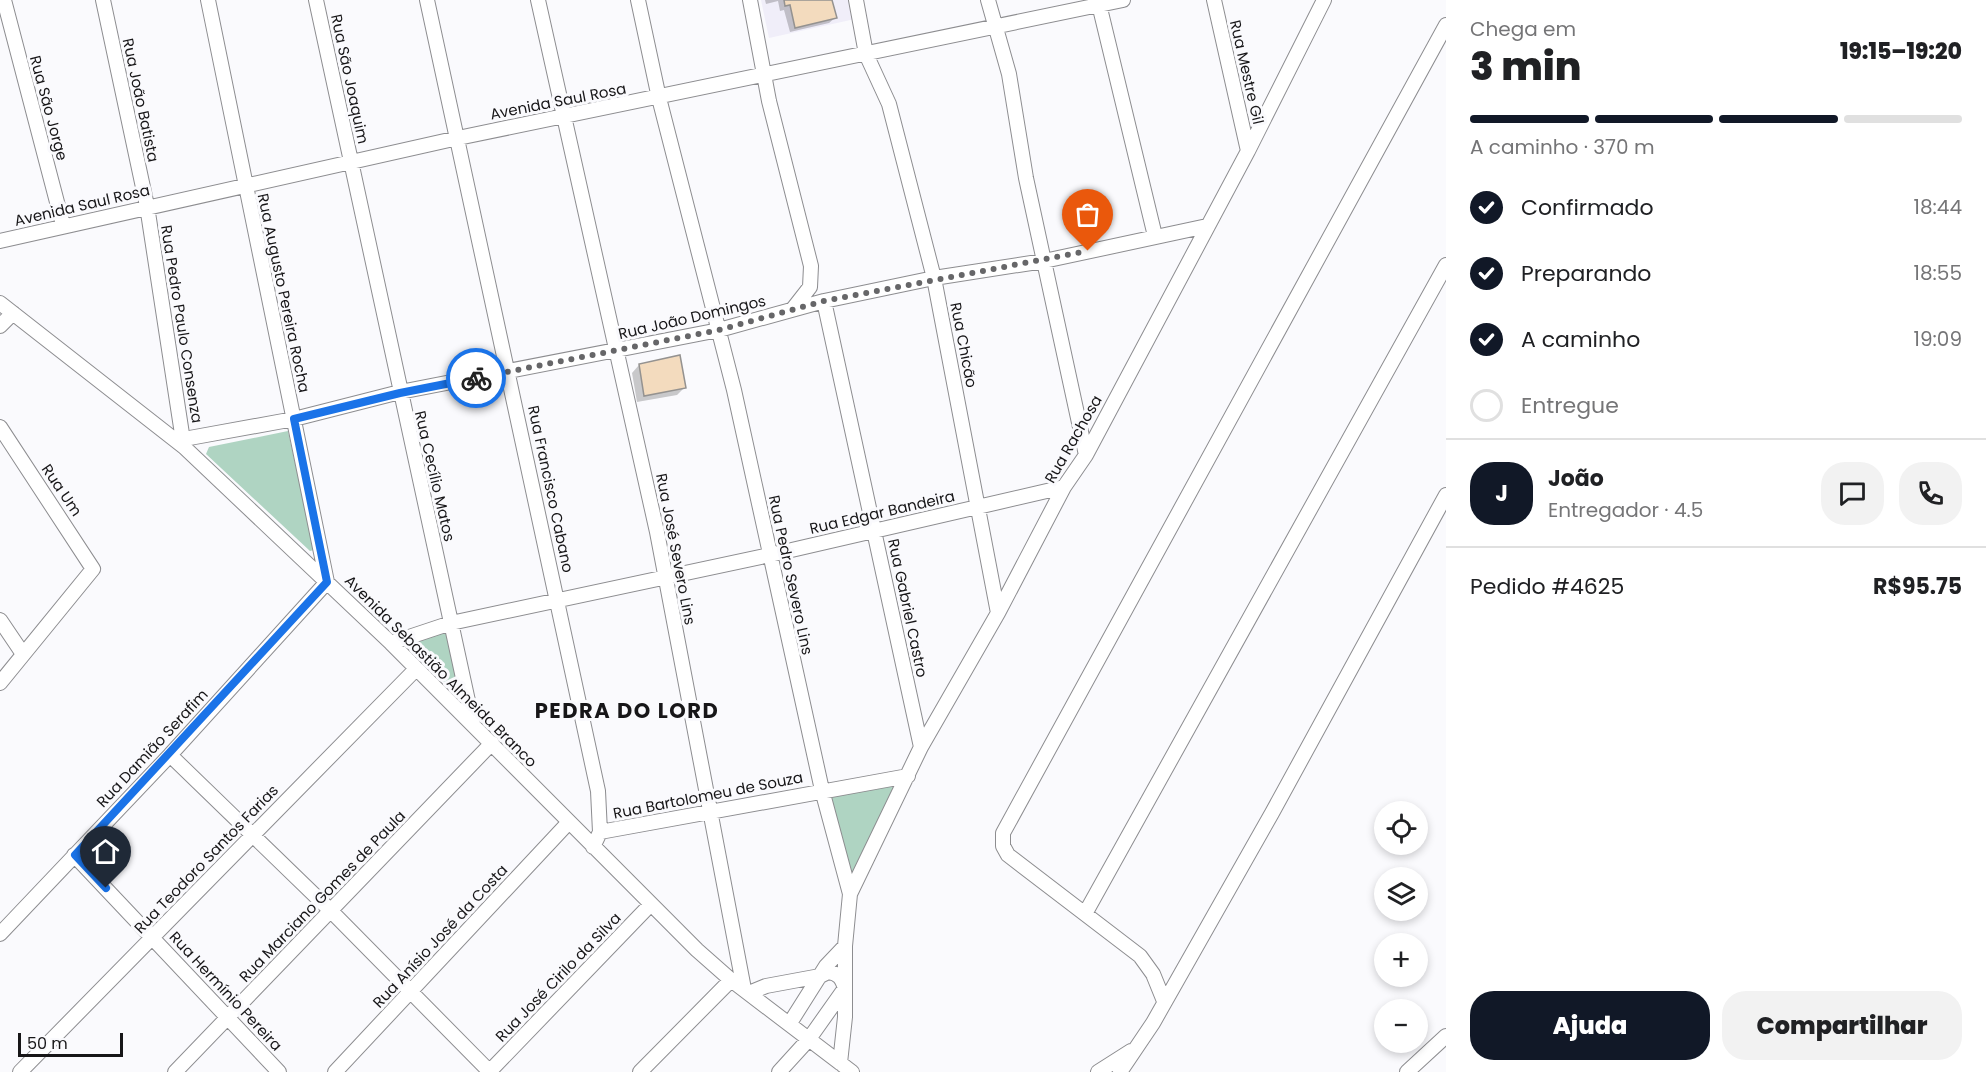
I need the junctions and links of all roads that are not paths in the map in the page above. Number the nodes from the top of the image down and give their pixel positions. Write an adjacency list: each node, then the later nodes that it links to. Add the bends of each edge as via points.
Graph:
1 (4, 0): 26 (street, Rua São Jorge)
2 (103, 0): 25 (street, Rua João Batista)
3 (208, 0): 24 (street, Rua Augusto Pereira Rocha)
4 (316, 0): 23 (street, Rua São Joaquim)
5 (427, 0): 21 (street, Rua Francisco Cabano)
6 (538, 0): 20 (street, Rua José Severo Lins)
7 (638, 0): 19 (street, Rua Pedro Severo Lins)
8 (750, 0): 18 (street)
9 (855, 0): 17 (street, Rua Chicão)
10 (988, 0): 16 (street)
11 (1123, 0): 14 (street, Avenida Saul Rosa)
12 (1214, 0): 22 (street, Rua Mestre Gil)
13 (1324, 0): 22 (street, Rua Rachosa)
14 (1098, 3): 16 (street, Avenida Saul Rosa); 28 (street)
15 (1446, 25): 76 (street, via 1005,829 1002,843 1007,854)
16 (994, 26): 17 (street, Avenida Saul Rosa); 30 (street, via 1009,74)
17 (866, 54): 18 (street, Avenida Saul Rosa); 32 (street, Rua Chicão, via 889,104)
18 (765, 73): 19 (street, Avenida Saul Rosa); 35 (street, via 811,266 810,287)
19 (659, 98): 20 (street, Avenida Saul Rosa); 38 (street, Rua Pedro Severo Lins)
20 (565, 117): 21 (street, Avenida Saul Rosa); 39 (street, Rua José Severo Lins)
21 (458, 138): 23 (street, Avenida Saul Rosa); 40 (street, Rua Francisco Cabano)
22 (1248, 150): 27 (street, Rua Rachosa)
23 (351, 164): 24 (street, Avenida Saul Rosa); 41 (street, Rua Cecílio Matos)
24 (246, 186): 25 (street, Avenida Saul Rosa); 42 (street, Rua Augusto Pereira Rocha)
25 (147, 206): 26 (street, Avenida Saul Rosa); 44 (street, Rua Pedro Paulo Consenza)
26 (63, 225): 29 (street, Avenida Saul Rosa)
27 (1207, 226): 28 (street, Rua João Domingos); 45 (street, Rua Rachosa)
28 (1155, 236): 30 (street, Rua João Domingos)
29 (0, 241)
30 (1044, 261): 32 (street, Rua João Domingos); 45 (street)
31 (1446, 265): 76 (street)
32 (934, 278): 33 (street, Rua João Domingos); 48 (street, Rua Chicão)
33 (824, 301): 35 (street, Rua João Domingos); 49 (street, Rua Gabriel Castro)
34 (0, 303): 36 (street, Avenida Sebastião Almeida Branco)
35 (792, 310): 38 (street, Rua João Domingos)
36 (13, 313): 37 (street); 44 (street, Avenida Sebastião Almeida Branco)
37 (0, 326)
38 (719, 330): 39 (street, Rua João Domingos); 50 (street, Rua Pedro Severo Lins)
39 (617, 351): 40 (street, Rua João Domingos); 51 (street, Rua José Severo Lins)
40 (509, 372): 41 (street, Rua João Domingos); 53 (street, Rua Francisco Cabano)
41 (400, 393): 42 (street, Rua João Domingos); 56 (street, Rua Cecílio Matos)
42 (294, 419): 44 (street, Rua João Domingos); 52 (street, Rua Augusto Pereira Rocha)
43 (0, 427): 58 (street, Rua Um, via 89,561 92,573)
44 (184, 443): 52 (street, Avenida Sebastião Almeida Branco)
45 (1086, 455): 46 (street, Rua Rachosa)
46 (1064, 487): 48 (street, Rua Edgar Bandeira); 54 (street, Rua Rachosa)
47 (1446, 495): 85 (street)
48 (977, 507): 49 (street, Rua Edgar Bandeira); 54 (street, Rua Chicão)
49 (876, 530): 50 (street, Rua Edgar Bandeira); 63 (street, Rua Gabriel Castro)
50 (770, 555): 51 (street, Rua Edgar Bandeira); 66 (street, Rua Pedro Severo Lins)
51 (665, 576): 53 (street, Rua Edgar Bandeira); 67 (street, Rua José Severo Lins)
52 (327, 582): 57 (street, Avenida Sebastião Almeida Branco); 64 (street, Rua Damião Serafim)
53 (558, 599): 56 (street, Rua Edgar Bandeira); 69 (street, Rua Francisco Cabano, via 598,791)
54 (998, 613): 63 (street, Rua Rachosa)
55 (0, 620): 58 (street)
56 (451, 623): 57 (street, Rua Edgar Bandeira); 61 (street, Rua Cecílio Matos)
57 (391, 643): 59 (street, Avenida Sebastião Almeida Branco)
58 (23, 654): 60 (street)
59 (416, 669): 61 (street, Avenida Sebastião Almeida Branco); 70 (street, Rua Teodoro Santos Farias)
60 (0, 683)
61 (473, 724): 62 (street, Avenida Sebastião Almeida Branco)
62 (492, 743): 68 (street, Avenida Sebastião Almeida Branco); 75 (street, Rua Marciano Gomes de Paula)
63 (921, 747): 65 (street, Rua Rachosa)
64 (170, 754): 70 (street); 72 (street, Rua Damião Serafim)
65 (908, 776): 66 (street, Rua Bartolomeu de Souza); 73 (street, Rua Rachosa)
66 (822, 790): 67 (street, Rua Bartolomeu de Souza); 73 (street, Rua Pedro Severo Lins)
67 (710, 811): 69 (street, Rua Bartolomeu de Souza); 84 (street, Rua José Severo Lins)
68 (569, 822): 71 (street, Avenida Sebastião Almeida Branco); 83 (street, Rua Anísio José da Costa)
69 (600, 832): 71 (street, Rua Francisco Cabano)
70 (252, 834): 75 (street); 78 (street, Rua Teodoro Santos Farias)
71 (594, 847): 74 (street, Avenida Sebastião Almeida Branco)
72 (75, 855): 77 (street, Rua Damião Serafim); 78 (street, Rua Hermínio Pereira)
73 (850, 894): 79 (street, Rua Pedro Severo Lins)
74 (651, 904): 81 (street, Avenida Sebastião Almeida Branco); 96 (street, Rua José Cirilo da Silva)
75 (332, 912): 83 (street); 86 (street, Rua Marciano Gomes de Paula)
76 (1086, 912): 85 (street, via 1140,956)
77 (0, 934)
78 (154, 939): 86 (street, Rua Hermínio Pereira); 92 (street, Rua Teodoro Santos Farias)
79 (845, 946): 80 (street); 82 (street, Rua Pedro Severo Lins)
80 (820, 976): 82 (street, via 836,974); 84 (street); 87 (street)
81 (731, 980): 84 (street, Avenida Sebastião Almeida Branco); 97 (street)
82 (845, 988): 89 (street); 91 (street, Rua Pedro Severo Lins)
83 (411, 991): 95 (street, Rua Anísio José da Costa); 96 (street)
84 (746, 991): 87 (street, Avenida Sebastião Almeida Branco)
85 (1164, 1001): 90 (street)
86 (227, 1017): 93 (street, Rua Marciano Gomes de Paula); 94 (street, Rua Hermínio Pereira)
87 (790, 1023): 89 (street, Avenida Sebastião Almeida Branco)
88 (1446, 1036): 102 (street)
89 (809, 1038): 91 (street, Avenida Sebastião Almeida Branco); 98 (street)
90 (1133, 1050): 100 (street); 101 (street)
91 (840, 1063): 99 (street, Avenida Sebastião Almeida Branco)
92 (20, 1072)
93 (176, 1072)
94 (279, 1072)
95 (335, 1072)
96 (490, 1072)
97 (640, 1072)
98 (779, 1072)
99 (852, 1072)
100 (1098, 1072)
101 (1120, 1072)
102 (1407, 1072)

